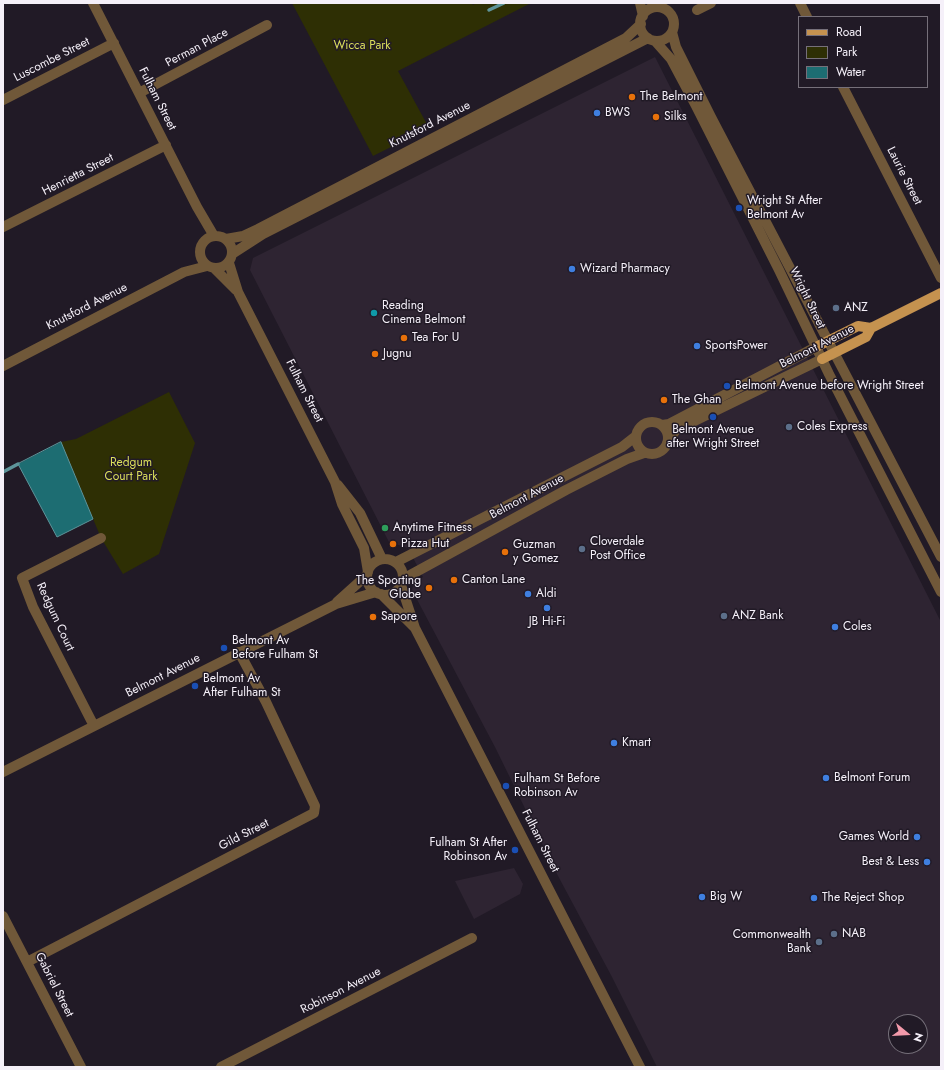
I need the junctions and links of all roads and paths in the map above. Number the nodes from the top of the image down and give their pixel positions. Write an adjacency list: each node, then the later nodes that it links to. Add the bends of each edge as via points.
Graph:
1 (93, 3): 12 (street, Fulham Street)
2 (640, 3): 8 (street, Wright Street)
3 (711, 3): 6 (street)
4 (800, 3): 7 (street)
5 (657, 5): 8 (street, Wright Street); 10 (street, Wright Street, via 672,16)
6 (697, 10)
7 (806, 16)
8 (642, 20): 11 (street, Wright Street, via 641,30); 20 (street, Knutsford Avenue, via 626,38 258,229 243,236)
9 (267, 25): 14 (street, Perman Place)
10 (672, 32): 11 (street, via 665,40); 30 (street, Wright Street, via 676,47 711,117)
11 (651, 40): 23 (street, Knutsford Avenue, via 263,234); 31 (street, Wright Street, via 671,59)
12 (114, 43): 14 (street, Fulham Street); 15 (street, Luscombe Street)
13 (844, 88): 26 (street, Laurie Street)
14 (139, 93): 16 (street, Fulham Street)
15 (3, 100)
16 (166, 145): 17 (street, Fulham Street); 18 (street, Henrietta Street)
17 (197, 207): 19 (street, Fulham Street); 21 (street, Fulham Street)
18 (3, 227)
19 (214, 236): 20 (street); 21 (street)
20 (226, 239): 23 (street, Fulham Street, via 232,248)
21 (205, 241): 22 (street, via 201,245)
22 (200, 255): 24 (street, Fulham Street); 25 (street, Knutsford Avenue)
23 (230, 258): 24 (street, via 220,268); 27 (street, Fulham Street)
24 (211, 267): 25 (street, Knutsford Avenue); 27 (street, Fulham Street)
25 (184, 272): 34 (street, Knutsford Avenue)
26 (941, 278)
27 (238, 292): 39 (street, Fulham Street)
28 (941, 293): 29 (main road, Belmont Avenue)
29 (871, 328): 30 (main road, Belmont Avenue, via 858,326); 32 (main road, Belmont Avenue, via 866,337)
30 (828, 341): 31 (main road, Belmont Avenue); 32 (street, Wright Street)
31 (816, 347): 33 (street, Wright Street); 35 (street, Belmont Avenue, via 669,424)
32 (834, 352): 33 (main road, Belmont Avenue); 41 (street, Wright Street)
33 (822, 359): 37 (street, Belmont Avenue, via 676,430); 46 (street, Wright Street)
34 (3, 366)
35 (662, 425): 36 (street, Belmont Avenue, via 648,422 642,425); 37 (street, via 668,436)
36 (636, 436): 38 (street, via 637,445); 43 (street, Belmont Avenue, via 622,447)
37 (667, 443): 38 (street, Belmont Avenue, via 666,448 656,454)
38 (644, 453): 45 (street, Belmont Avenue, via 566,490)
39 (335, 482): 42 (street, Fulham Street, via 360,513); 44 (street, Fulham Street, via 342,504 364,548)
40 (101, 538): 51 (street, Redgum Court, via 22,578 33,607)
41 (941, 557)
42 (382, 559): 43 (street); 44 (street, Belmont Avenue, via 373,564)
43 (396, 562): 45 (street, via 400,567)
44 (368, 574): 47 (street, via 369,585); 48 (street, Belmont Avenue)
45 (402, 582): 47 (street, Belmont Avenue, via 393,593); 49 (street, Fulham Street)
46 (941, 592)
47 (378, 593): 48 (street, Belmont Avenue); 49 (street, Fulham Street)
48 (336, 604): 50 (street, Belmont Avenue)
49 (415, 628): 59 (street, Fulham Street)
50 (239, 652): 51 (street, Belmont Avenue); 56 (street, Gild Street, via 266,702 315,806 314,813)
51 (94, 726): 52 (street, Belmont Avenue)
52 (3, 772)
53 (3, 916): 54 (street, Gabriel Street)
54 (7, 934): 56 (street, Gabriel Street)
55 (472, 938): 58 (street, Robinson Avenue)
56 (28, 962): 57 (street, Gabriel Street)
57 (81, 1067)
58 (221, 1067)
59 (640, 1067)

